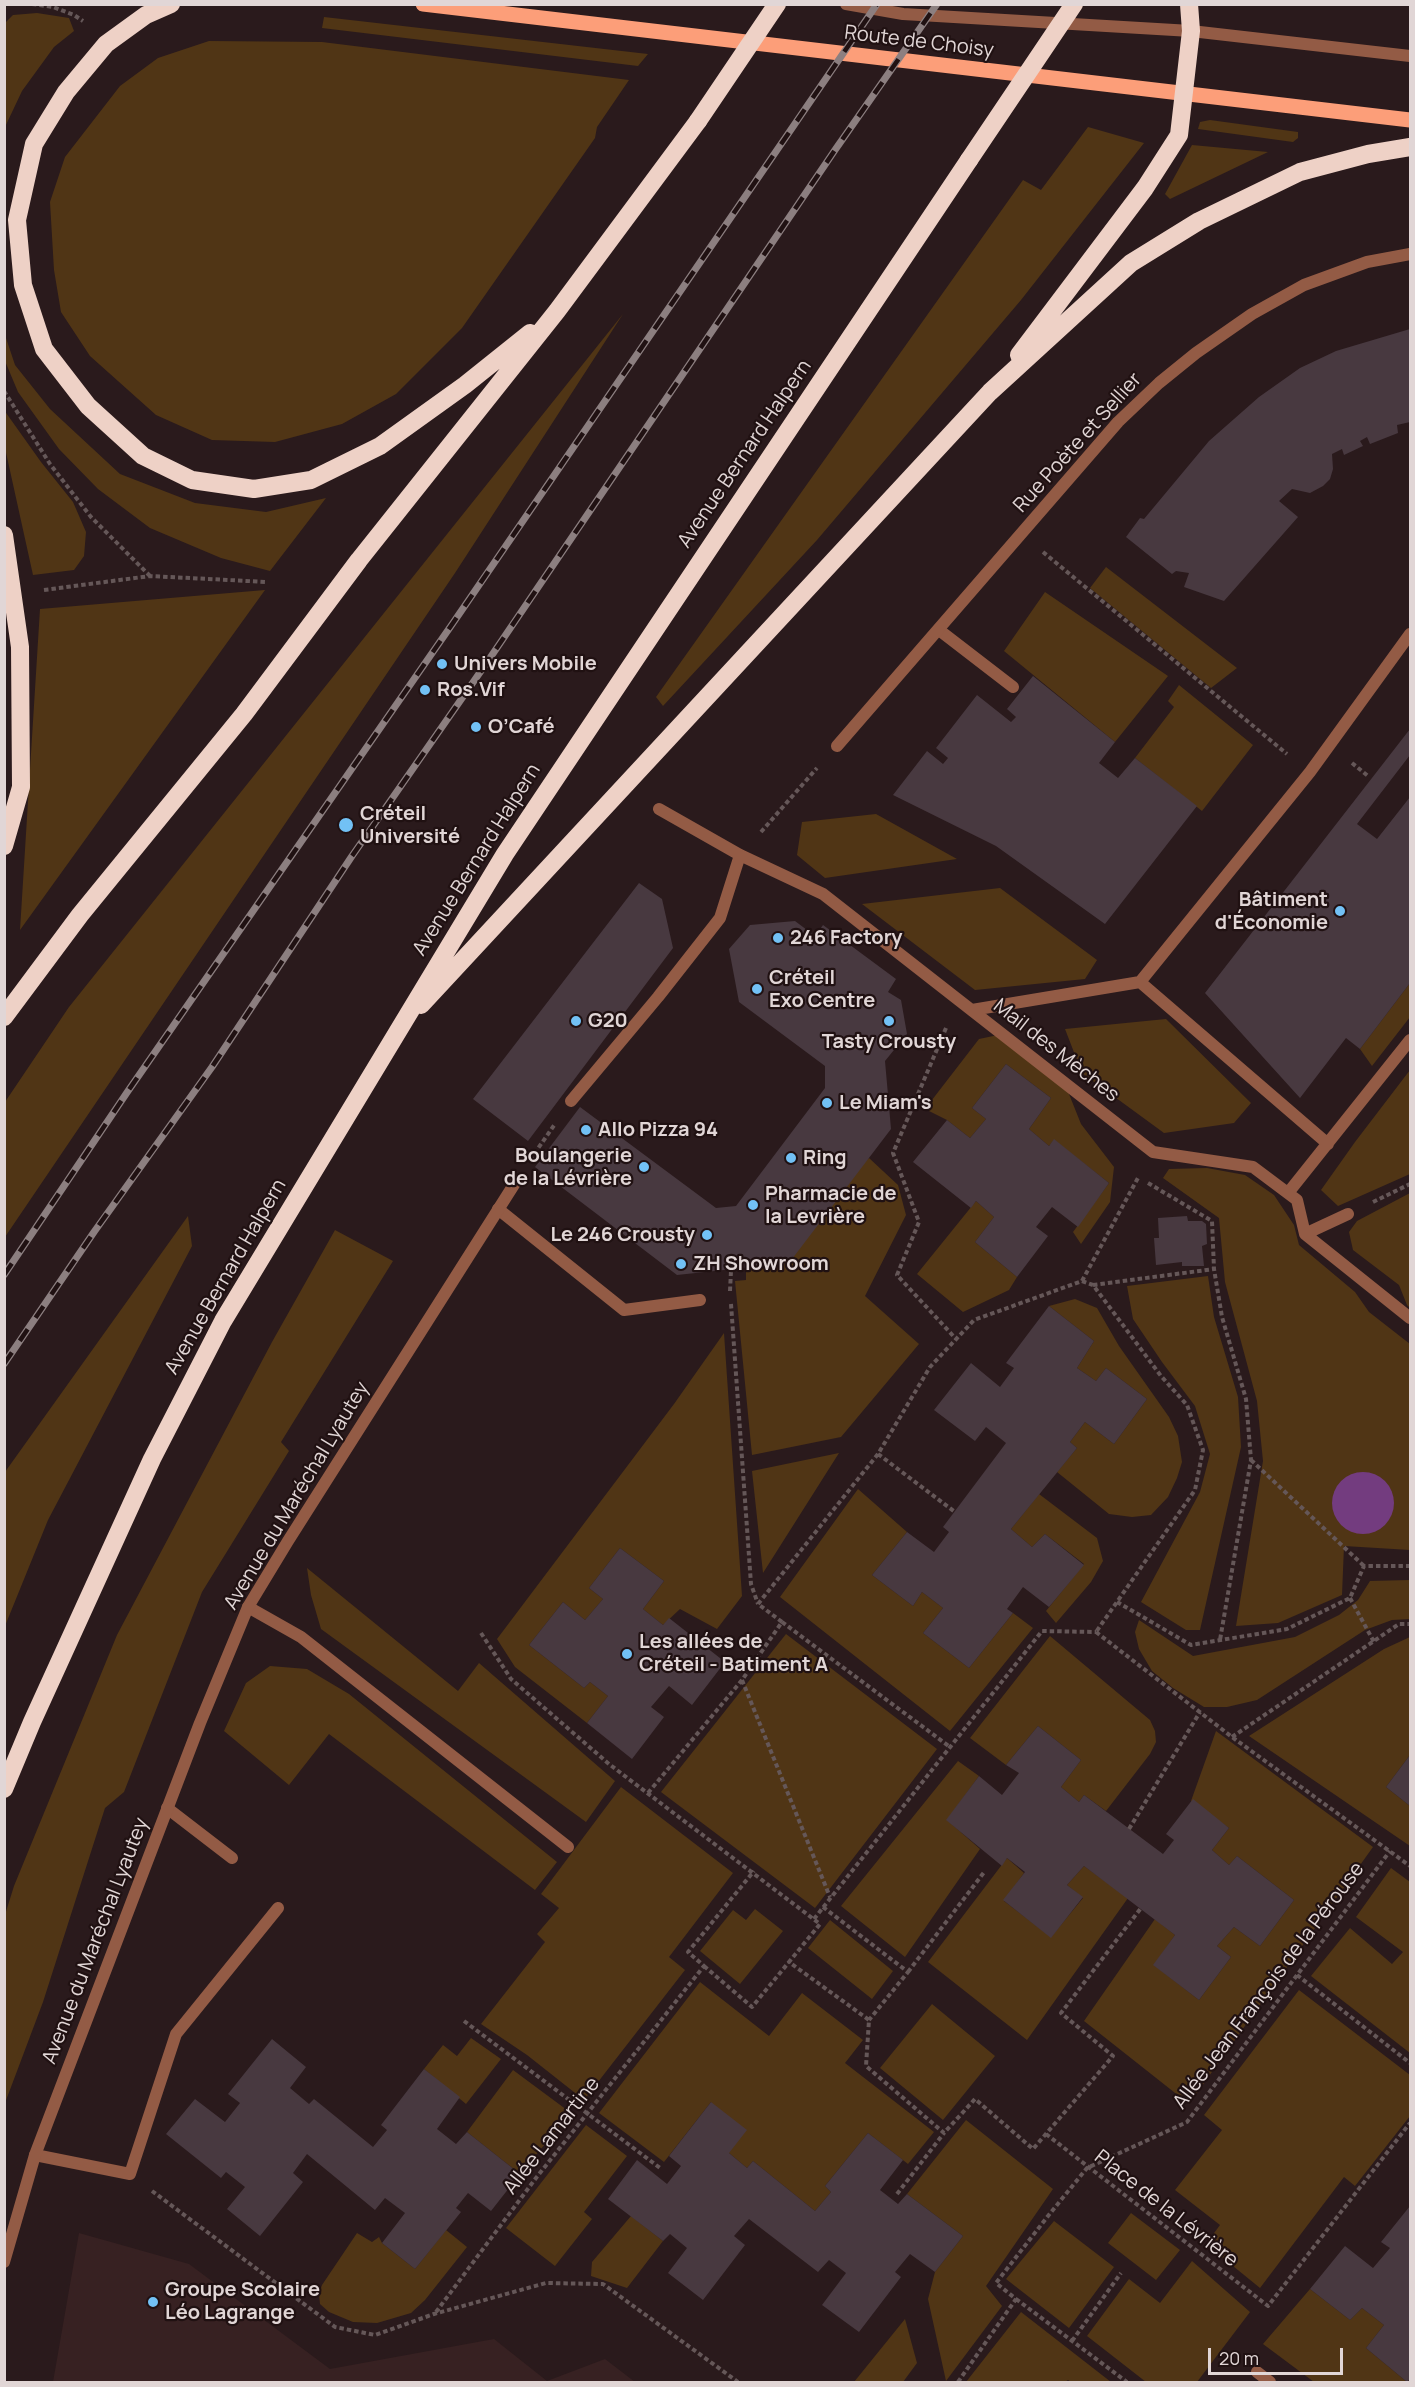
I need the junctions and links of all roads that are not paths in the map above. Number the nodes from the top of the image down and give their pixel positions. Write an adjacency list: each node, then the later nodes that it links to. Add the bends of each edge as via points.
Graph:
1 (171, 4): 13 (highway, via 146,15 106,44 66,92 34,144 17,220 23,285 44,349 87,406 143,456 202,482 254,489 311,480 380,446 465,385)
2 (423, 4): 9 (main road, Route de Choisy)
3 (777, 4): 13 (highway, bridge, via 698,121)
4 (846, 4): 7 (street, Route de Choisy, via 903,14)
5 (1074, 4): 26 (highway, Avenue Bernard Halpern, bridge, via 505,854)
6 (1189, 4): 7 (highway)
7 (1191, 31): 8 (street, Route de Choisy); 9 (highway)
8 (1410, 56)
9 (1184, 95): 10 (main road, Route de Choisy); 14 (highway, via 1179,135 1145,188)
10 (1410, 120)
11 (1410, 147): 14 (highway, via 1300,172 1199,221 1131,263)
12 (1410, 254): 16 (street, Rue Poète et Sellier, via 1367,262 1304,285 1252,314 1196,353 1118,422)
13 (557, 311): 25 (highway, via 359,560 244,714 80,915)
14 (990, 392): 26 (highway)
15 (4, 535): 21 (highway, via 20,647 21,775)
16 (939, 630): 18 (street); 19 (street, Rue Poète et Sellier)
17 (1410, 634): 23 (street, via 1310,772)
18 (1012, 687)
19 (837, 746)
20 (659, 809): 22 (street, Mail des Mèches)
21 (4, 846)
22 (740, 855): 24 (street, Mail des Mèches, via 823,894); 28 (street, via 720,918)
23 (1140, 982): 24 (street); 29 (street)
24 (972, 1010): 31 (street, Mail des Mèches, via 1153,1152 1253,1167)
25 (4, 1017)
26 (395, 1033): 38 (highway, Avenue Bernard Halpern, via 223,1321 152,1459)
27 (1410, 1040): 29 (street)
28 (571, 1101)
29 (1328, 1144): 31 (street)
30 (515, 1183): 32 (street, Avenue du Maréchal Lyautey)
31 (1288, 1193): 34 (street, Mail des Mèches, via 1297,1200)
32 (498, 1209): 35 (street, via 624,1310); 37 (street, Avenue du Maréchal Lyautey)
33 (1347, 1214): 34 (street)
34 (1305, 1234): 36 (street)
35 (700, 1300)
36 (1410, 1318)
37 (248, 1607): 39 (street, Avenue du Maréchal Lyautey); 40 (street, via 301,1637)
38 (4, 1789)
39 (167, 1808): 41 (street); 43 (street, Avenue du Maréchal Lyautey)
40 (568, 1847)
41 (232, 1858)
42 (278, 1908): 43 (street, via 176,2034 130,2174)
43 (35, 2155): 44 (street, Avenue du Maréchal Lyautey)
44 (4, 2262)
45 (1257, 2372): 46 (street)
46 (1270, 2382)

